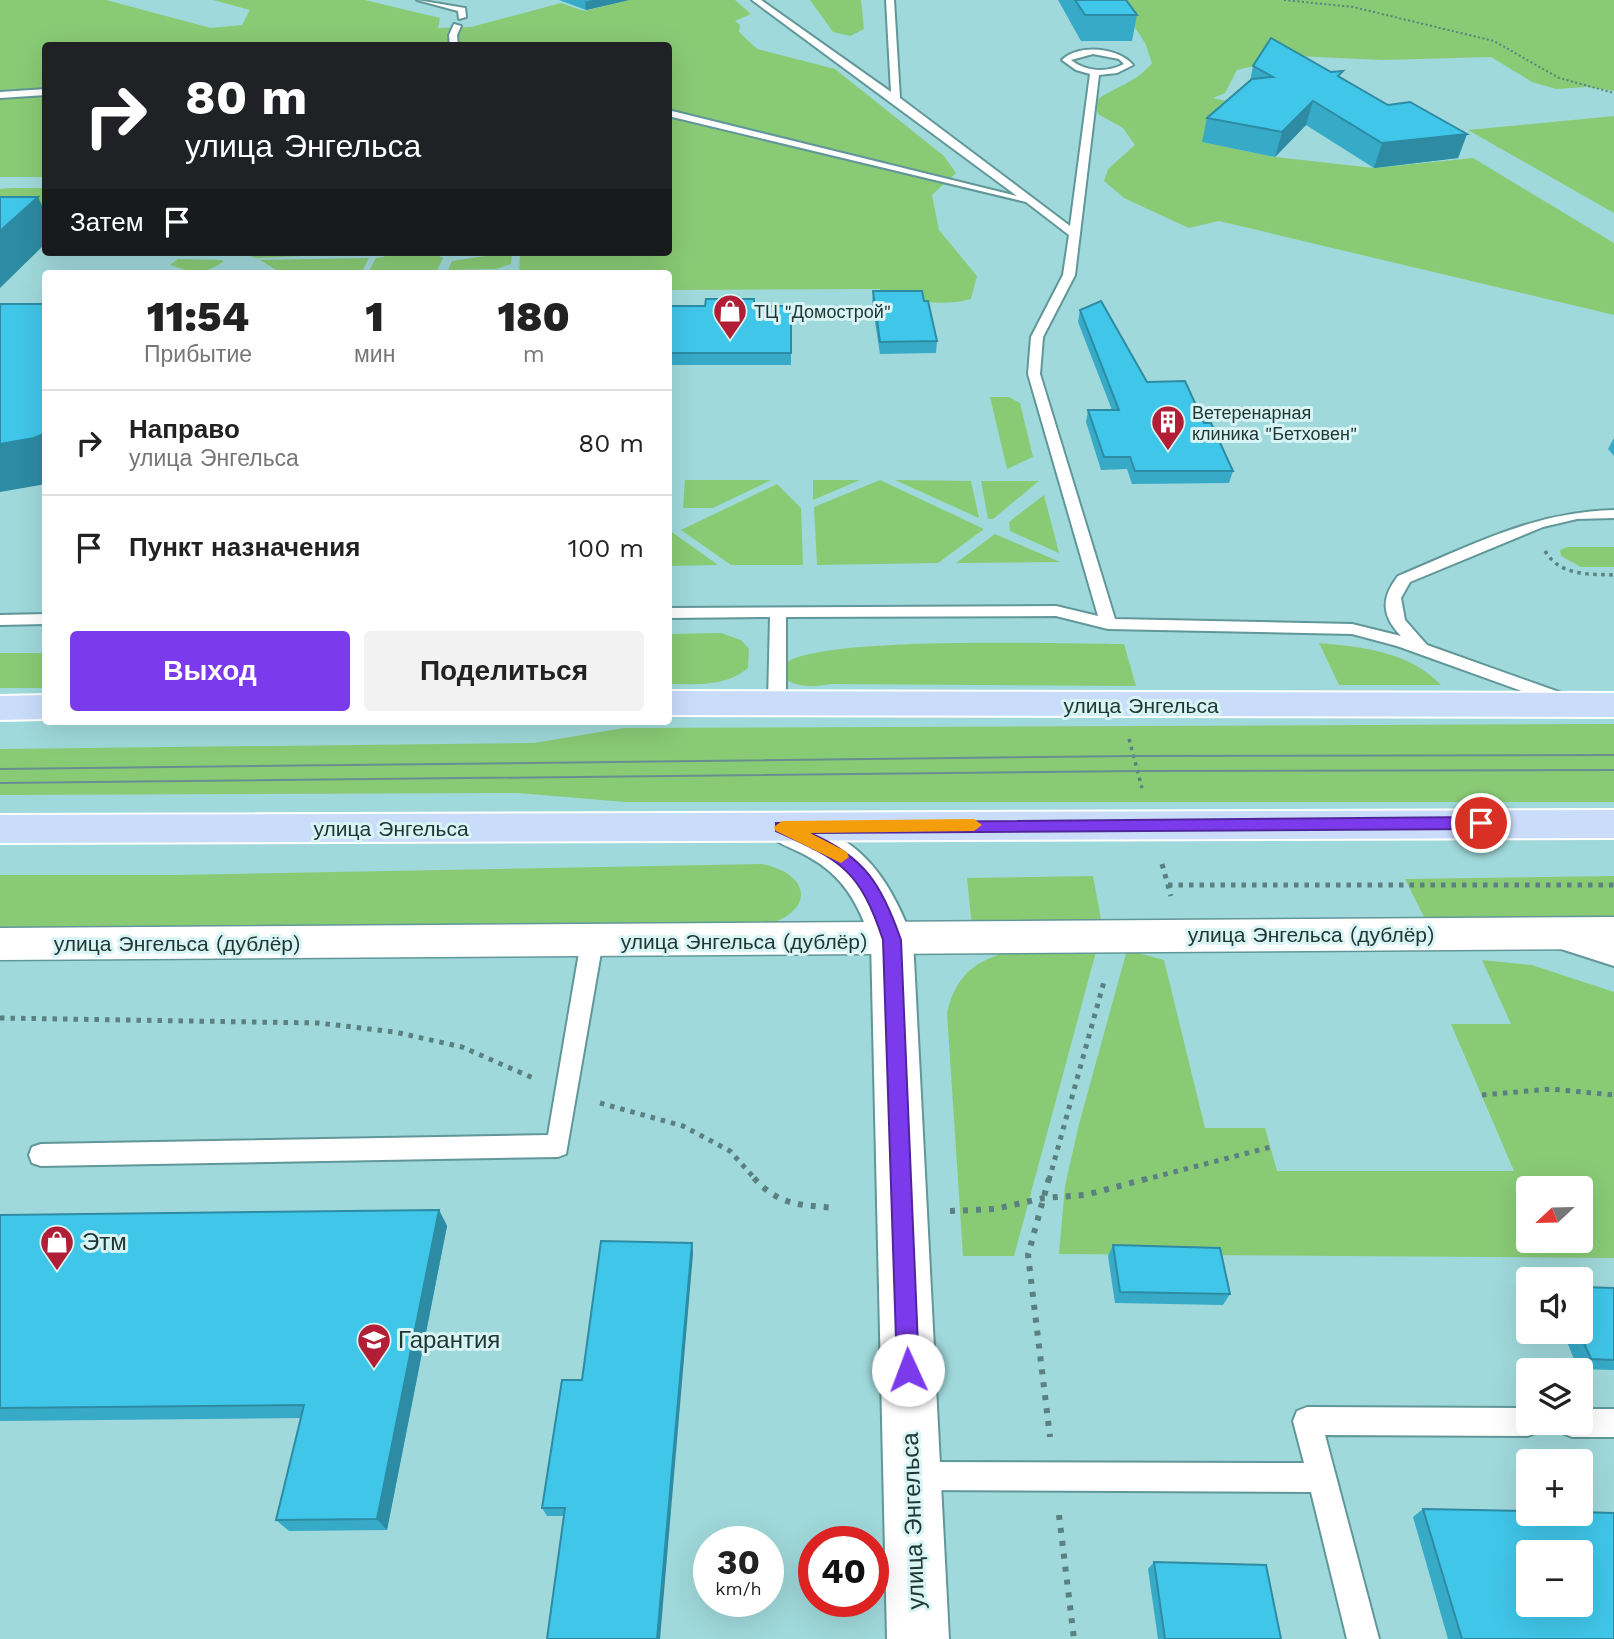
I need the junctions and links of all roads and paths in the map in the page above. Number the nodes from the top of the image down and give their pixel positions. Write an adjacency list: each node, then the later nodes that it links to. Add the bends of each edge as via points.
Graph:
1 (421, 0): 5 (lane, via 461,10)
2 (757, 0): 12 (lane)
3 (890, 0): 12 (lane)
4 (1284, 0): 10 (path, via 1365,9 1494,41 1559,78)
5 (462, 17)
6 (457, 26): 7 (lane)
7 (454, 42)
8 (1095, 71): 8 (lane, via 1123,69 1129,65 1094,52 1066,60 1071,66); 15 (lane)
9 (42, 92): 11 (lane)
10 (1614, 93)
11 (0, 95)
12 (896, 99): 14 (lane)
13 (672, 115): 14 (lane)
14 (1030, 202): 15 (lane)
15 (1073, 233): 23 (lane, via 1069,275 1037,337 1034,374)
16 (1614, 514): 24 (lane, via 1539,523 1404,579 1393,590 1390,604 1407,634)
17 (1550, 543): 18 (path, via 1545,552 1562,568)
18 (1614, 575)
19 (778, 612): 20 (lane); 23 (lane, via 1056,611); 25 (lane)
20 (672, 613)
21 (42, 619): 22 (lane)
22 (0, 620)
23 (1108, 624): 24 (lane, via 1329,627 1383,635)
24 (1427, 649): 28 (lane)
25 (777, 702): 26 (main road, улица Энгельса); 27 (main road, улица Энгельса)
26 (672, 703)
27 (1120, 705): 28 (main road, улица Энгельса); 32 (path)
28 (1578, 705): 29 (main road, улица Энгельса)
29 (1614, 705)
30 (0, 708): 31 (main road)
31 (42, 708)
32 (1151, 824): 33 (main road, улица Энгельса); 34 (main road, улица Энгельса); 37 (path)
33 (1614, 824)
34 (782, 827): 35 (main road, улица Энгельса); 42 (street, улица Энгельса, via 830,848 861,872 880,904)
35 (0, 829)
36 (1614, 885): 37 (path)
37 (1168, 886): 40 (path)
38 (1534, 933): 39 (street, улица Энгельса (дублёр)); 40 (street, улица Энгельса (дублёр)); 45 (lane)
39 (1614, 933)
40 (1180, 934): 41 (street, улица Энгельса (дублёр))
41 (1117, 936): 42 (street, улица Энгельса (дублёр)); 52 (path)
42 (892, 940): 43 (street, улица Энгельса (дублёр)); 59 (street, улица Энгельса)
43 (592, 941): 44 (street, улица Энгельса (дублёр)); 47 (lane)
44 (0, 944)
45 (1614, 957)
46 (0, 1018): 47 (path, via 318,1024 394,1032 462,1047)
47 (567, 1094): 51 (lane, via 558,1146); 53 (path, via 683,1126 730,1151 769,1195 796,1205)
48 (1482, 1095): 49 (path, via 1551,1088)
49 (1614, 1095)
50 (1270, 1147): 52 (path, via 1085,1195)
51 (41, 1155)
52 (1044, 1198): 54 (path, via 995,1209); 58 (path, via 1028,1255)
53 (836, 1208)
54 (949, 1211)
55 (1516, 1422): 60 (lane, via 1307,1421)
56 (1593, 1423): 57 (lane)
57 (1614, 1423)
58 (1055, 1475): 59 (lane); 60 (lane); 62 (path)
59 (912, 1476): 61 (street, улица Энгельса)
60 (1322, 1478): 63 (lane)
61 (918, 1639)
62 (1074, 1639)
63 (1363, 1639)

